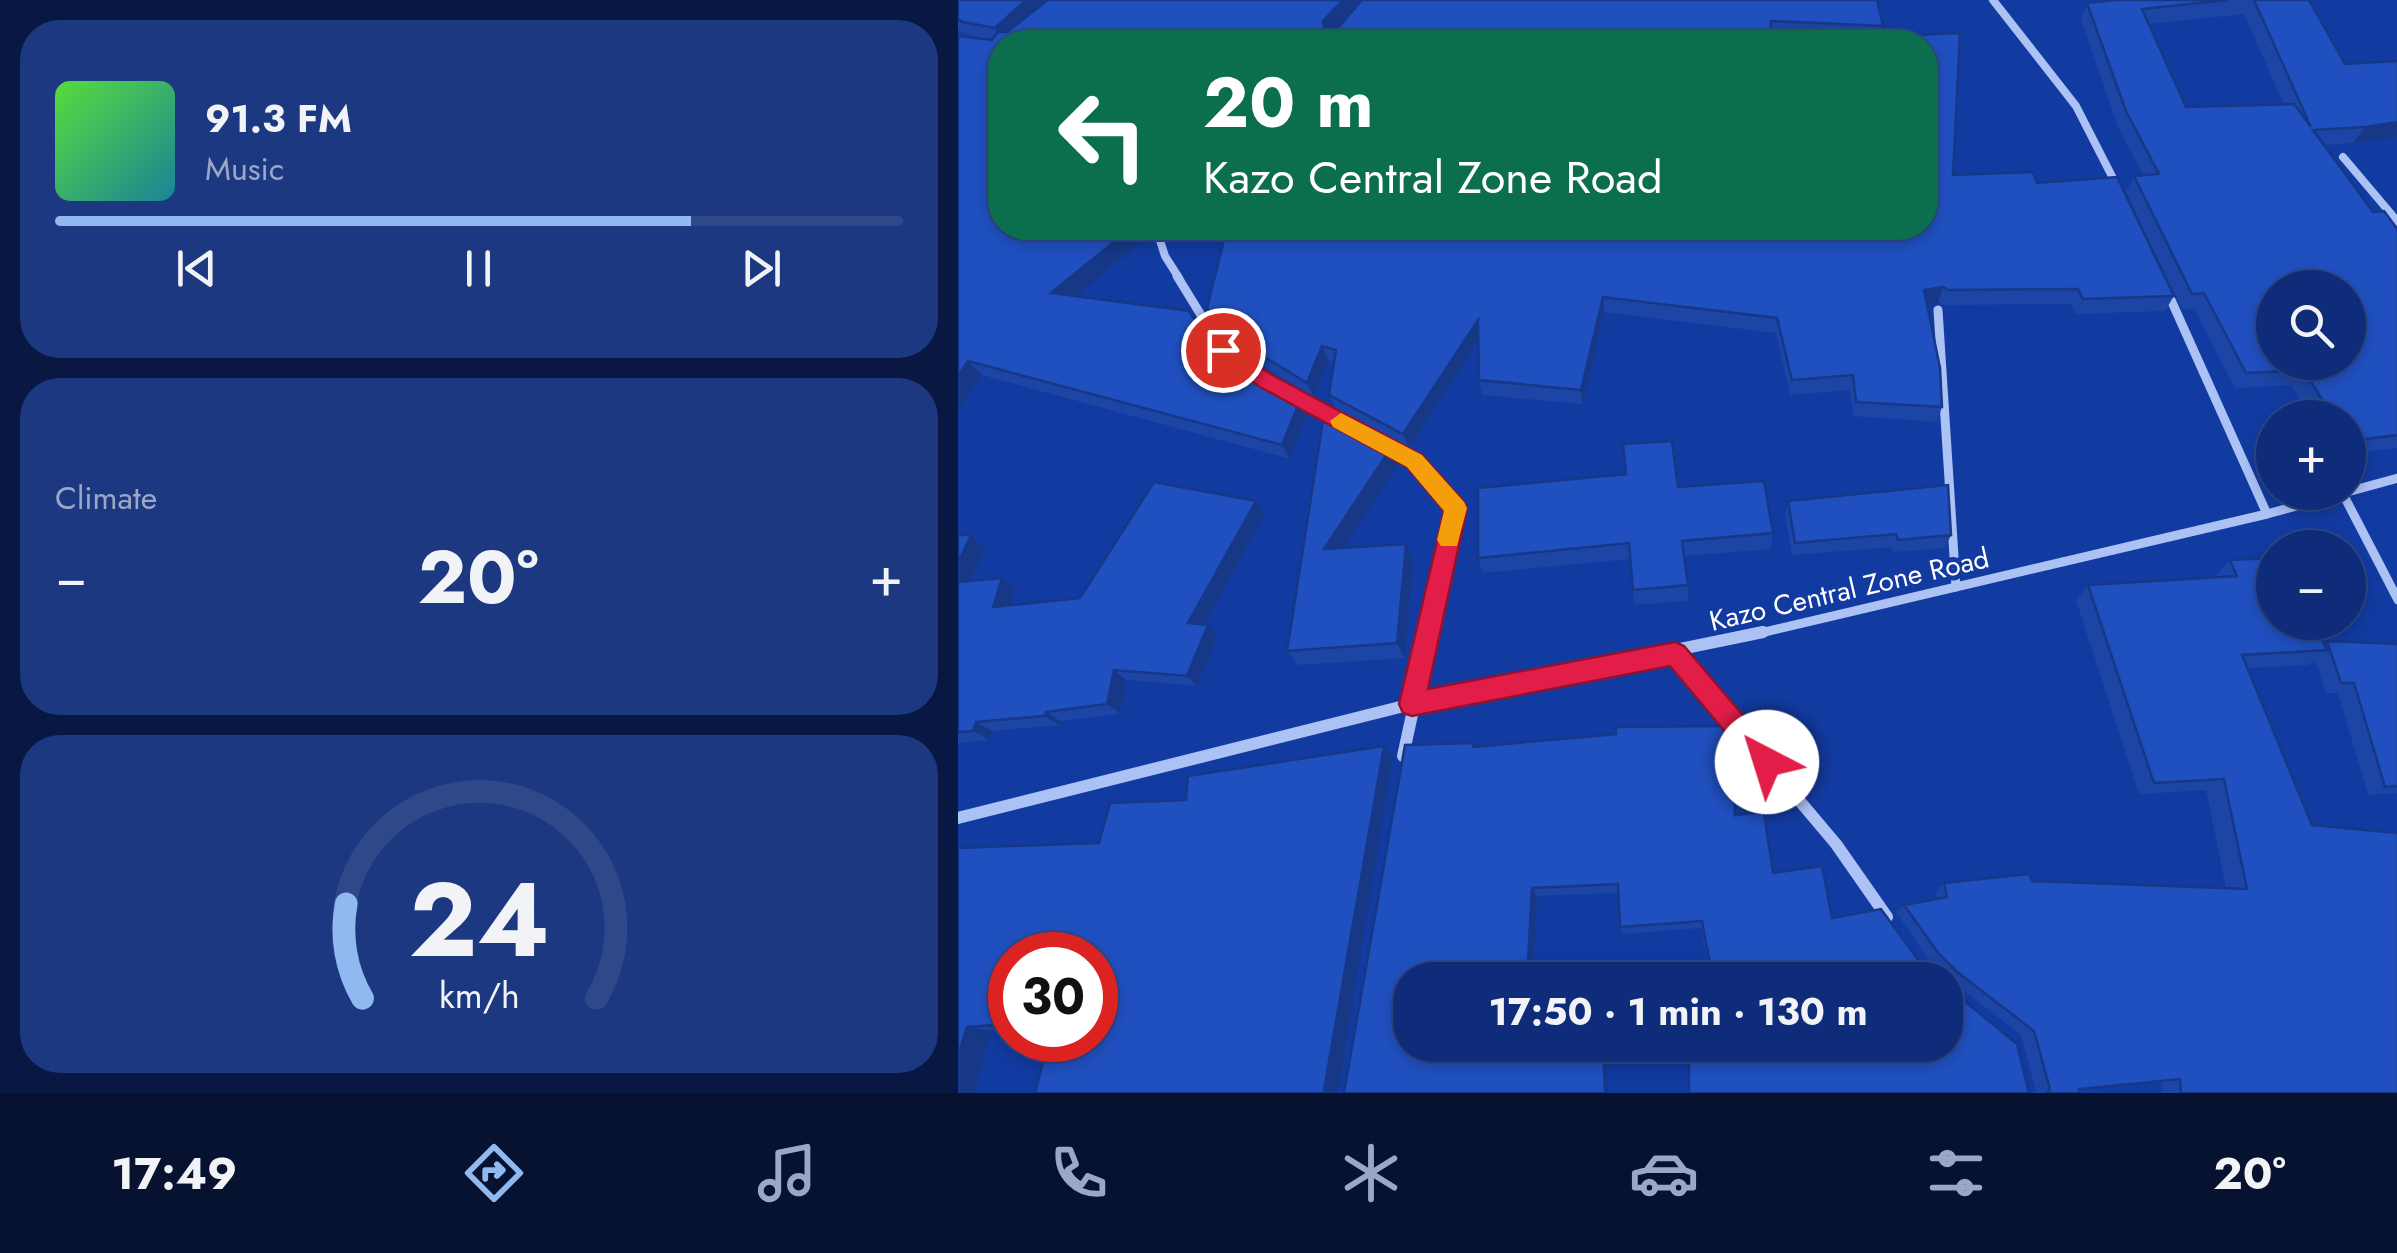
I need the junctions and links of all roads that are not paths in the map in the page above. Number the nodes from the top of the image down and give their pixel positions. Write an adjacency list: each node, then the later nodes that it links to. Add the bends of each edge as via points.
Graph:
1 (1993, 0): 3 (street, via 2076,106)
2 (2343, 158): 4 (street)
3 (2124, 202)
4 (2398, 222)
5 (1159, 240): 8 (street, via 1223,350)
6 (2158, 274): 16 (street)
7 (1938, 310): 17 (street)
8 (1252, 371)
9 (1284, 390): 10 (street)
10 (1349, 426)
11 (1382, 444): 20 (street, via 1415,461 1456,508)
12 (2398, 478): 13 (street, Kazo Central Zone Road)
13 (2366, 487)
14 (2282, 510): 16 (street, Kazo Central Zone Road)
15 (2350, 510): 18 (street)
16 (2267, 514): 17 (street, Kazo Central Zone Road)
17 (1956, 587): 19 (street, Kazo Central Zone Road)
18 (2398, 600)
19 (1675, 654): 20 (street, Kazo Central Zone Road); 23 (street, via 1836,844)
20 (1412, 704): 21 (street); 22 (street, Kazo Central Zone Road)
21 (1402, 762)
22 (958, 818)
23 (1900, 936)

